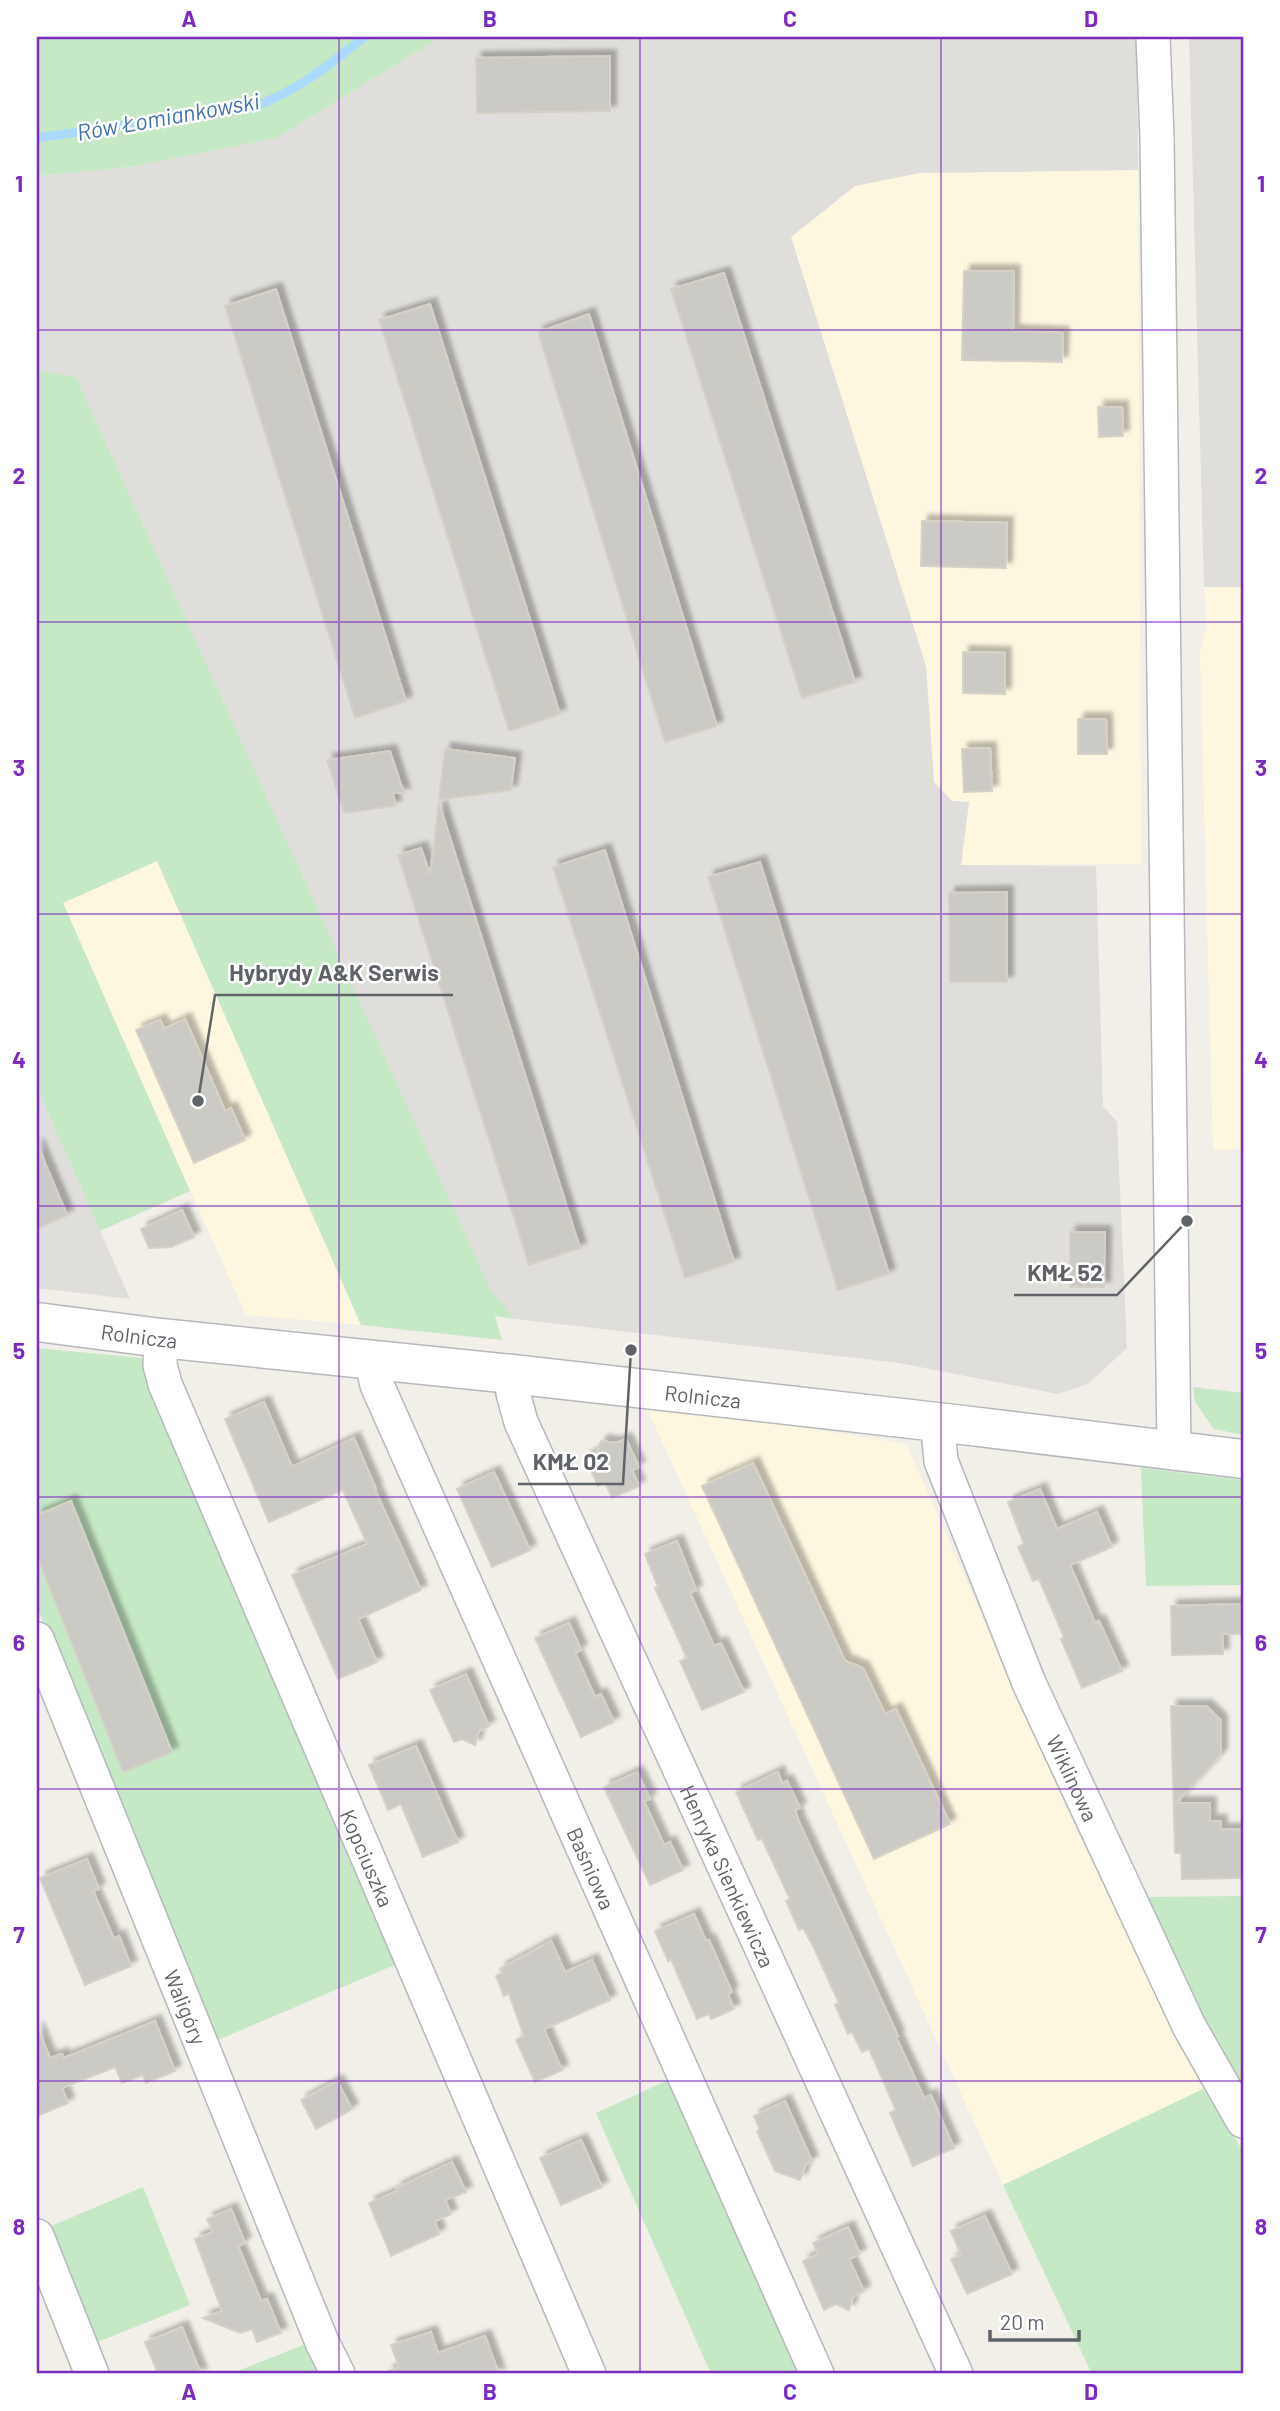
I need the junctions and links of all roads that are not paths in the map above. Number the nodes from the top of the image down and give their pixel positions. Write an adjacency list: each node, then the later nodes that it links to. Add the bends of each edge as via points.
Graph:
1 (1153, 37): 7 (street)
2 (37, 1322): 3 (street, Rolnicza)
3 (161, 1338): 4 (street, Rolnicza); 14 (street, Kopciuszka, via 165,1384)
4 (375, 1361): 5 (street, Rolnicza); 15 (street, Baśniowa, via 377,1385)
5 (512, 1374): 6 (street, Rolnicza); 16 (street, Henryka Sienkiewicza, via 521,1422)
6 (946, 1423): 7 (street, Rolnicza); 10 (street, Wiklinowa, via 939,1440 941,1461 1029,1683 1189,2026)
7 (1174, 1450): 8 (street, Rolnicza)
8 (1243, 1459)
9 (37, 1639): 13 (street, Waligóry)
10 (1241, 2113)
11 (37, 2236): 12 (street)
12 (92, 2374)
13 (338, 2374)
14 (589, 2374)
15 (817, 2374)
16 (956, 2374)

